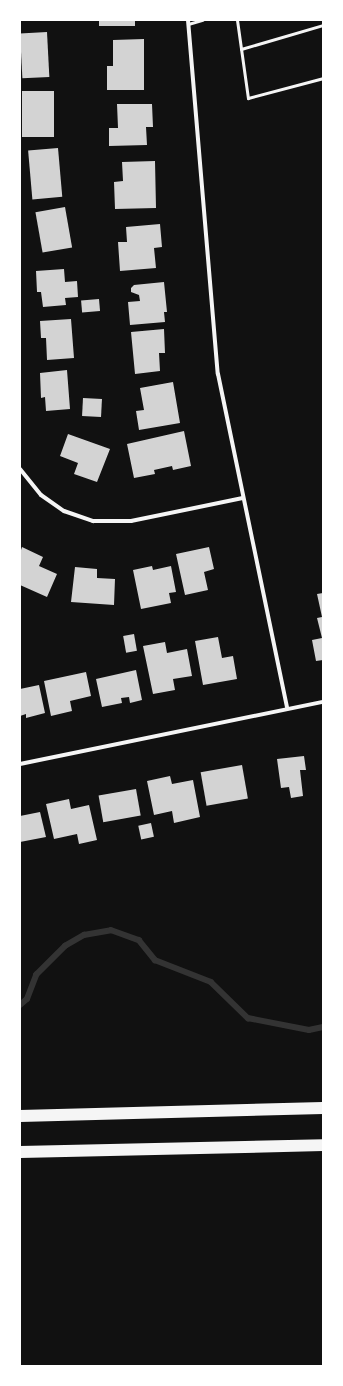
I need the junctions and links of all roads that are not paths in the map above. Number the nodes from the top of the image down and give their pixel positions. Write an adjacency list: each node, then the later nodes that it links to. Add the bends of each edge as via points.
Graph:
1 (202, 20): 3 (lane)
2 (237, 20): 5 (lane)
3 (188, 22): 8 (street, via 215,348)
4 (323, 25): 5 (lane)
5 (241, 49): 6 (lane, via 248,98)
6 (323, 78)
7 (20, 469): 8 (street, via 41,495 64,511 93,521 131,522)
8 (243, 498): 10 (street)
9 (323, 702): 10 (street)
10 (287, 708): 11 (street)
11 (20, 764)
12 (323, 1108): 13 (highway)
13 (20, 1116)
14 (323, 1144): 15 (highway)
15 (20, 1152)

